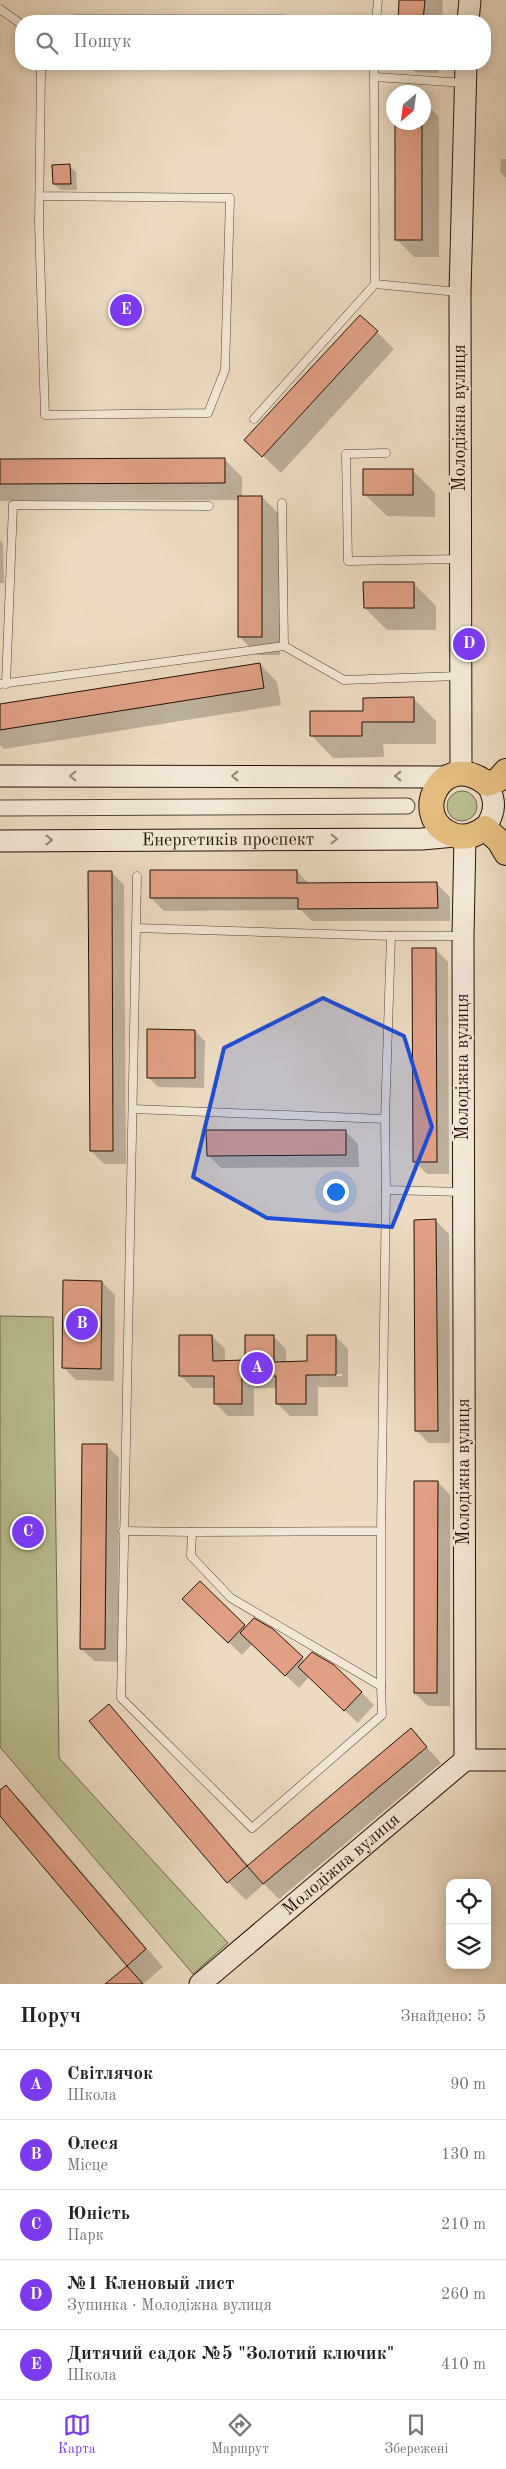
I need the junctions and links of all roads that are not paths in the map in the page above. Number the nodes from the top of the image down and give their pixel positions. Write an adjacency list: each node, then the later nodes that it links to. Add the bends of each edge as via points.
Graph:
1 (378, 0): 4 (lane)
2 (470, 0): 5 (street)
3 (0, 9): 6 (lane)
4 (377, 15)
5 (469, 15)
6 (15, 20)
7 (41, 70): 11 (lane)
8 (374, 70): 10 (lane)
9 (465, 73): 10 (lane); 13 (street, Молодіжна вулиця)
10 (375, 77): 12 (lane)
11 (40, 196): 11 (lane, via 45,415 208,413 225,370 230,198)
12 (375, 284): 13 (lane); 14 (lane)
13 (460, 292): 18 (street, Молодіжна вулиця)
14 (254, 419)
15 (386, 453): 18 (lane, via 346,454 348,561)
16 (282, 503): 19 (lane)
17 (209, 506): 21 (lane, via 14,505)
18 (460, 559): 20 (street, Молодіжна вулиця)
19 (284, 646): 20 (lane, via 344,680); 21 (lane)
20 (460, 676): 22 (street, Молодіжна вулиця)
21 (3, 684)
22 (454, 775): 23 (street, one-way to 23); 24 (main road, via 480,778); 27 (main road, via 438,784 433,794 432,815 445,832)
23 (0, 776)
24 (498, 787): 27 (street, via 495,806)
25 (407, 806): 26 (street)
26 (0, 808)
27 (481, 827): 28 (street, Енергетиків проспект, one-way to 27, via 422,839); 29 (main road, via 499,841); 33 (street, Молодіжна вулиця)
28 (0, 840)
29 (506, 853)
30 (137, 876): 31 (lane)
31 (136, 928): 32 (lane); 34 (lane)
32 (391, 936): 33 (lane); 35 (lane)
33 (463, 936): 37 (street, Молодіжна вулиця)
34 (133, 1109): 35 (lane); 38 (lane)
35 (385, 1119): 36 (lane)
36 (386, 1190): 37 (lane); 39 (lane)
37 (463, 1192): 42 (street, Молодіжна вулиця)
38 (123, 1531): 40 (lane); 41 (lane, via 121,1698 252,1828 382,1715)
39 (381, 1531): 40 (lane); 41 (lane)
40 (192, 1532): 41 (lane, via 191,1556 231,1598)
41 (381, 1686)
42 (465, 1760): 43 (street); 44 (street, Молодіжна вулиця)
43 (506, 1760)
44 (200, 1984)

